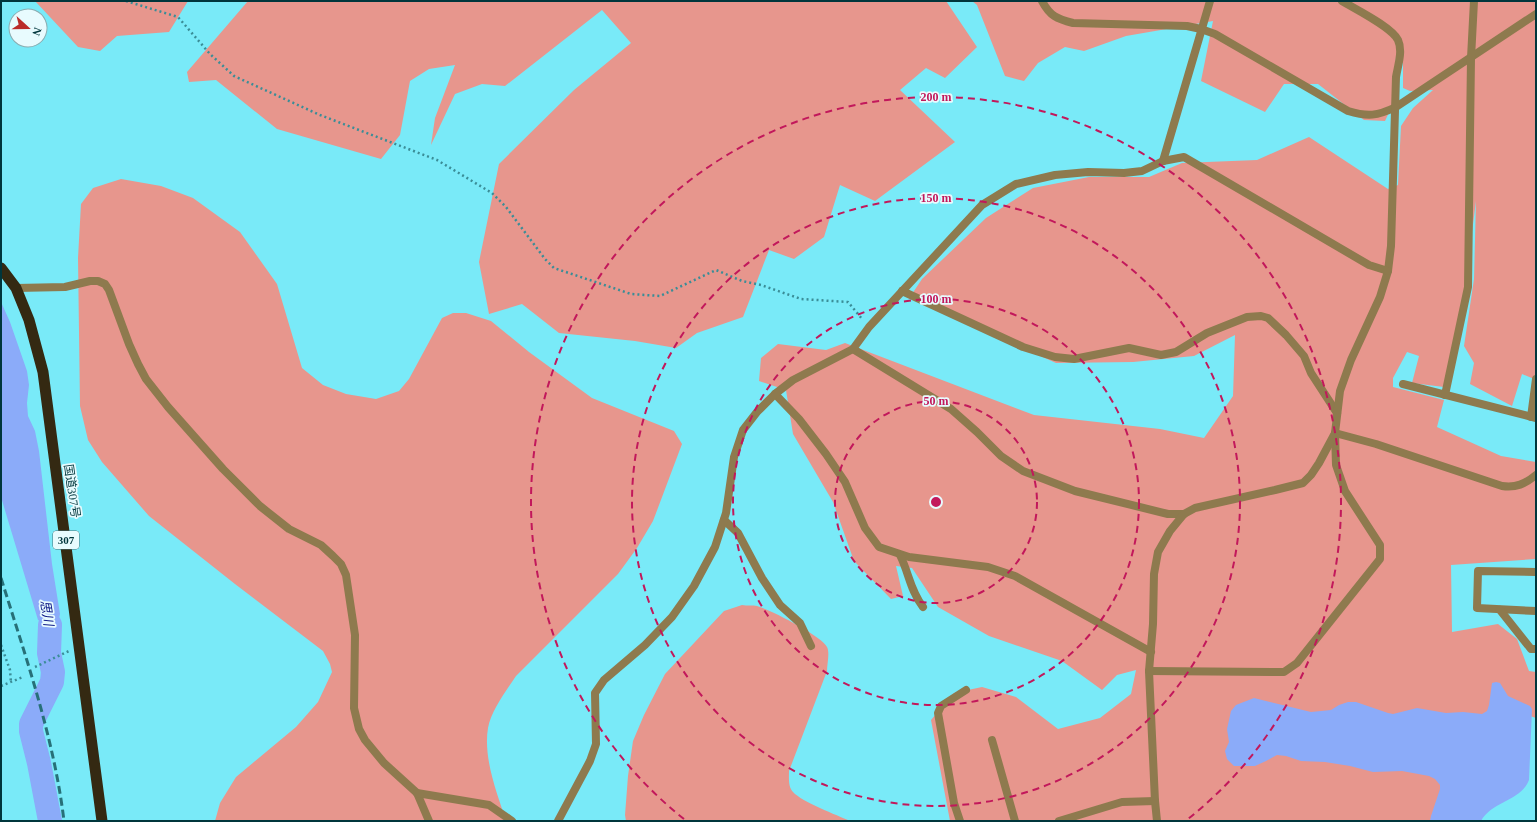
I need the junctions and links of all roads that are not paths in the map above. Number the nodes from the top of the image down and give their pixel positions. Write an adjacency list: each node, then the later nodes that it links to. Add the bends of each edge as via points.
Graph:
1 (1042, 1): 6 (street, via 1050,13 1060,20 1073,23 1188,26)
2 (1210, 1): 6 (street)
3 (1342, 1): 8 (street, via 1391,31 1398,40 1400,53 1396,77)
4 (1474, 1): 7 (street)
5 (1536, 14): 7 (street)
6 (1201, 29): 8 (street, via 1215,34 1348,111 1362,115 1379,115); 9 (street)
7 (1471, 58): 8 (street); 18 (street, via 1468,286)
8 (1396, 107): 11 (street)
9 (1164, 161): 11 (street, via 1184,158 1362,261); 13 (street, via 1142,171 1054,175 1016,184 982,205)
10 (1, 268): 12 (highway, 国道307号 / 307)
11 (1388, 271): 19 (street, via 1380,297 1351,360 1340,391)
12 (16, 288): 36 (street, via 65,287 98,281 105,284 138,364 168,407 222,470 260,506 289,529 321,545 341,564 346,575 353,622 354,708 358,724 365,740 384,763); 38 (highway, 国道307号 / 307, via 29,320 43,372)
13 (902, 291): 14 (street); 19 (street, via 1023,347 1055,357 1074,359 1129,348 1161,355 1176,352 1207,333 1247,317 1261,316 1268,318 1304,356 1311,373)
14 (853, 349): 17 (street, via 793,380); 23 (street, via 951,409 1001,456 1023,471 1075,491 1160,512)
15 (1536, 379): 20 (street)
16 (1403, 384): 18 (street)
17 (775, 394): 24 (street, via 743,430 734,457); 25 (street, via 799,420 846,482 865,528 879,547)
18 (1445, 394): 20 (street)
19 (1337, 413): 21 (street)
20 (1533, 418)
21 (1335, 433): 22 (street, via 1502,486 1514,488); 23 (street, via 1319,463 1303,483 1195,508); 33 (street, via 1336,465 1345,491 1380,545 1380,559 1374,569 1297,663 1284,672)
22 (1536, 476)
23 (1184, 514): 32 (street, via 1158,552 1154,574)
24 (724, 520): 30 (street, via 738,533 762,578 780,605 800,623); 41 (street, via 715,547 694,586 672,617 645,645 604,680 595,693 596,744 590,761)
25 (900, 555): 27 (street, via 915,597); 32 (street, via 988,566 1015,576)
26 (1536, 572): 28 (street, via 1478,571 1477,608)
27 (923, 607)
28 (1500, 610): 29 (street); 31 (street, via 1531,649)
29 (1536, 610)
30 (811, 646)
31 (1536, 649)
32 (1151, 652): 33 (street)
33 (1149, 671): 37 (street)
34 (966, 690): 42 (street, via 941,706 938,713 954,803)
35 (992, 740): 43 (street)
36 (417, 793): 39 (street); 40 (street, via 489,805)
37 (1155, 801): 44 (street, via 1122,802); 45 (street)
38 (102, 821)
39 (429, 821)
40 (512, 821)
41 (558, 821)
42 (960, 821)
43 (1015, 821)
44 (1059, 821)
45 (1157, 821)

